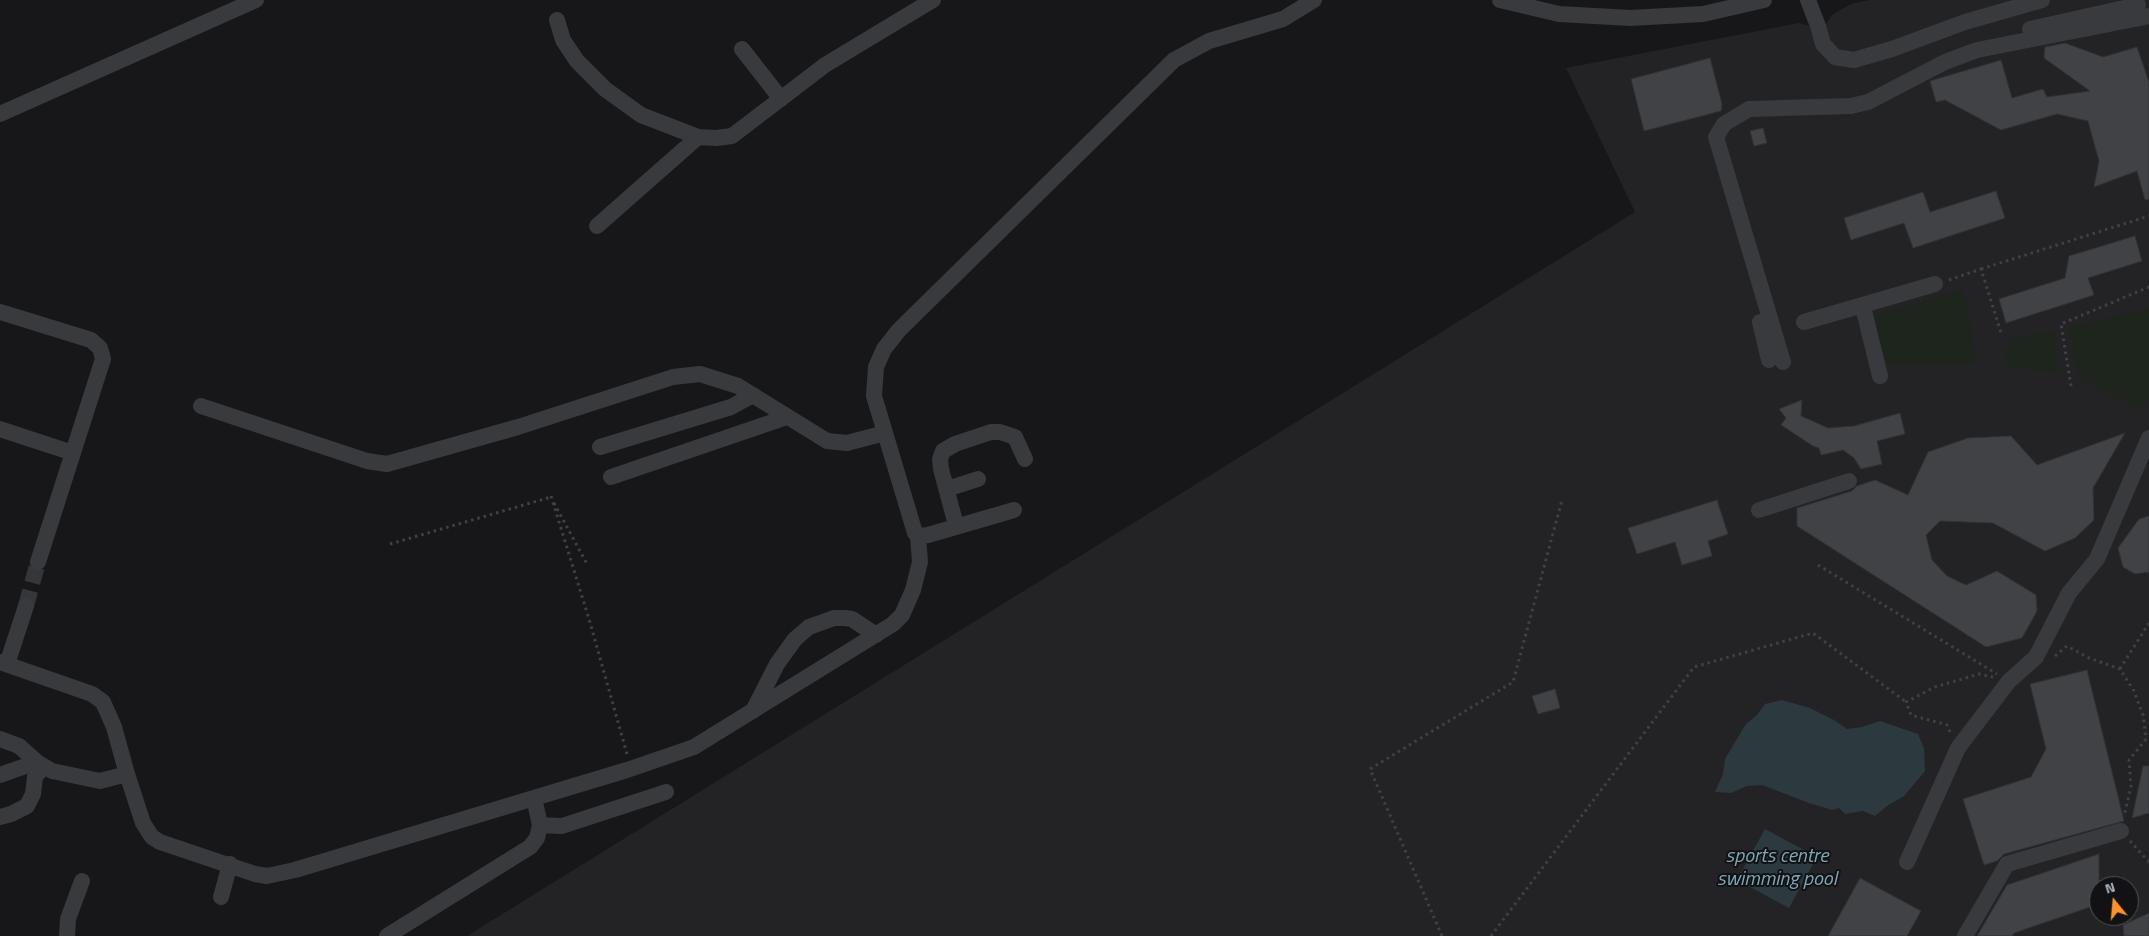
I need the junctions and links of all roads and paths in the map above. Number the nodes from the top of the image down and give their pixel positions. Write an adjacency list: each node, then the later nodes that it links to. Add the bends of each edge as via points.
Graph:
1 (256, 0): 12 (street)
2 (933, 0): 11 (street, via 825,65)
3 (1314, 0): 30 (street, via 1292,15 1209,41 1174,60 899,330 884,349 874,375 874,396)
4 (1500, 0): 5 (street, via 1559,14 1639,18 1703,14)
5 (1764, 0)
6 (1808, 0): 7 (street, via 1823,44 1835,57 1854,60)
7 (2042, 0)
8 (2143, 10): 23 (street, via 1990,38 1950,52 1872,93 1749,102 1722,117 1708,141)
9 (556, 20): 13 (street, via 576,61 605,89 641,115)
10 (742, 49): 11 (street)
11 (780, 99): 13 (street, via 732,136)
12 (0, 114)
13 (698, 137): 15 (street)
14 (2149, 216): 16 (path)
15 (598, 226)
16 (1981, 269): 17 (path); 22 (path)
17 (1935, 284): 19 (street)
18 (2149, 287): 25 (path, via 2061,324)
19 (1863, 307): 21 (street); 24 (street)
20 (0, 312): 33 (street, via 88,339 100,348 103,364)
21 (1804, 322)
22 (2002, 336)
23 (1776, 361)
24 (1880, 376)
25 (2072, 386)
26 (753, 395): 27 (street, via 709,375 683,374 518,427 387,464 367,461); 28 (street); 32 (street, via 731,408)
27 (201, 406)
28 (787, 418): 30 (street, via 835,443 857,441); 35 (street)
29 (0, 429): 33 (street)
30 (885, 432): 44 (street, via 912,526)
31 (2149, 438): 55 (street, via 2097,559 2070,593 2036,657)
32 (600, 448)
33 (73, 453): 46 (street)
34 (1026, 459): 38 (street, via 1018,441 1006,432 991,432 955,444 943,451 940,459)
35 (610, 477)
36 (978, 479): 38 (street)
37 (1849, 481): 42 (street)
38 (947, 488): 43 (street)
39 (551, 496): 45 (path); 47 (path); 61 (path)
40 (1562, 500): 76 (path, via 1513,682 1370,769)
41 (1014, 510): 43 (street)
42 (1759, 510)
43 (956, 525): 44 (street)
44 (918, 536): 51 (street, via 920,562 908,604 898,620)
45 (390, 544)
46 (38, 562)
47 (587, 564)
48 (1818, 565): 55 (path)
49 (26, 606): 53 (street)
50 (2149, 623): 54 (path)
51 (876, 635): 57 (street); 57 (street, via 845,618 834,618 809,627 776,664)
52 (2050, 659): 54 (path, via 2067,646)
53 (4, 663): 62 (street, via 92,694 103,702)
54 (2120, 669): 68 (path, via 2134,691 2143,715 2146,739 2129,760 2130,787)
55 (2009, 681): 56 (path, via 1979,674 1935,687); 59 (street)
56 (1906, 702): 59 (path, via 1911,715 1947,725); 77 (path, via 1813,633 1694,667)
57 (753, 711): 61 (street, via 694,747)
58 (0, 739): 60 (street, via 19,746)
59 (1958, 748): 69 (street)
60 (40, 765): 62 (street, via 52,771 100,781); 63 (street); 66 (street, via 27,806)
61 (631, 769): 65 (street)
62 (127, 774): 71 (street, via 143,823 152,836 166,844)
63 (0, 775)
64 (666, 792): 67 (street, via 562,826)
65 (534, 798): 67 (street); 71 (street, via 273,876 255,874)
66 (0, 816)
67 (540, 825): 75 (street, via 528,849)
68 (2121, 831): 70 (path); 78 (street, via 2006,864)
69 (1907, 862)
70 (2149, 862)
71 (230, 864): 73 (street)
72 (82, 881): 74 (street, via 68,920)
73 (221, 896)
74 (67, 936)
75 (387, 936)
76 (1442, 936)
77 (1491, 936)
78 (1965, 936)

